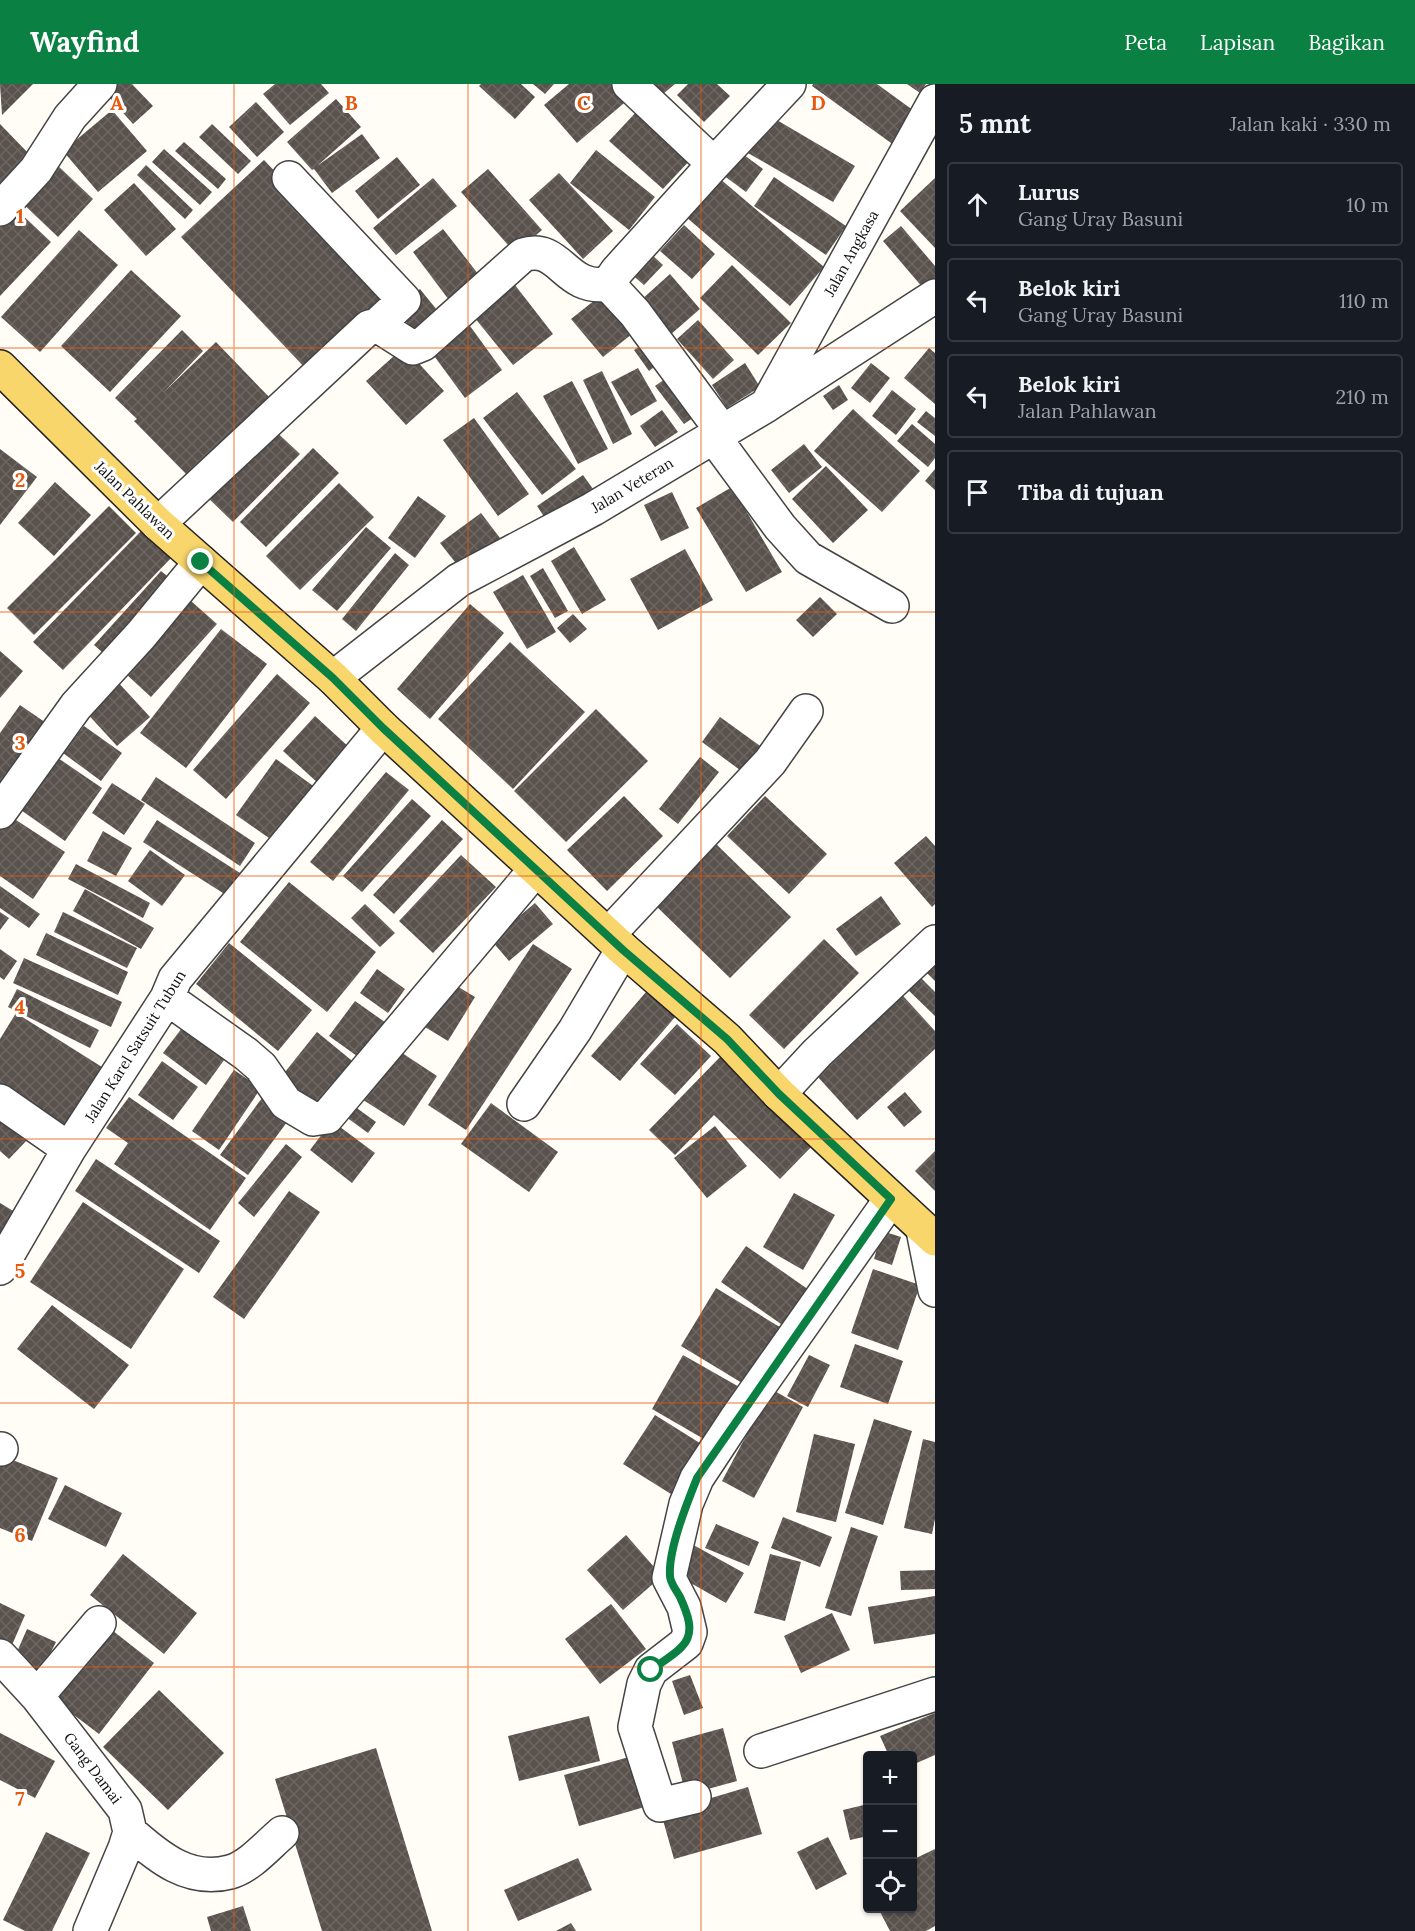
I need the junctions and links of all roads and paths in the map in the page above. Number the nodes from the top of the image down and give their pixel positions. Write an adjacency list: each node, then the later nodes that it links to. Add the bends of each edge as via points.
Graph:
1 (100, 84): 7 (street, via 70,117 36,170)
2 (629, 84): 5 (street)
3 (789, 84): 5 (street)
4 (935, 101): 12 (street, Jalan Angkasa)
5 (714, 164): 8 (street)
6 (289, 178): 10 (street, via 404,300)
7 (0, 209)
8 (608, 284): 10 (street, via 585,284 550,256 534,251 522,255 423,344 413,348); 13 (street, via 635,313)
9 (935, 296): 12 (street, Jalan Veteran)
10 (377, 326): 14 (street, via 369,327 335,357)
11 (0, 367): 14 (main road, Jalan Pahlawan)
12 (767, 405): 13 (street, Jalan Veteran)
13 (717, 433): 16 (street, via 780,527 807,558); 17 (street, Jalan Veteran, via 593,509 459,580)
14 (158, 524): 15 (main road, Jalan Pahlawan)
15 (201, 562): 17 (main road, Jalan Pahlawan); 20 (street, via 141,636 76,706)
16 (892, 606)
17 (333, 678): 19 (main road, Jalan Pahlawan)
18 (806, 711): 22 (street, via 770,762)
19 (383, 728): 21 (main road, Jalan Pahlawan); 24 (street, Jalan Karel Satsuit Tubun, via 175,979)
20 (0, 812)
21 (536, 869): 22 (main road, Jalan Pahlawan); 24 (street, via 327,1117 313,1119 286,1103 261,1067)
22 (615, 942): 25 (main road, Jalan Pahlawan, via 727,1039); 27 (street, via 575,1030)
23 (935, 942): 25 (street)
24 (166, 998): 28 (street, Jalan Karel Satsuit Tubun)
25 (779, 1094): 29 (main road, Jalan Pahlawan)
26 (0, 1101): 28 (street)
27 (524, 1104)
28 (69, 1149): 31 (street, Jalan Karel Satsuit Tubun)
29 (891, 1199): 30 (main road, Jalan Pahlawan); 38 (street, via 736,1419 697,1478 686,1504 669,1578 687,1615 690,1632 686,1643 651,1670 635,1727 660,1804)
30 (932, 1237): 32 (street)
31 (0, 1268)
32 (935, 1290)
33 (99, 1623): 36 (street)
34 (0, 1656): 36 (street, Gang Damai)
35 (935, 1694): 37 (street)
36 (37, 1696): 39 (street, Gang Damai, via 125,1810)
37 (761, 1751)
38 (694, 1797)
39 (130, 1832): 40 (street, via 175,1868 202,1874 230,1872 250,1861); 41 (street)
40 (282, 1833)
41 (90, 1931)

